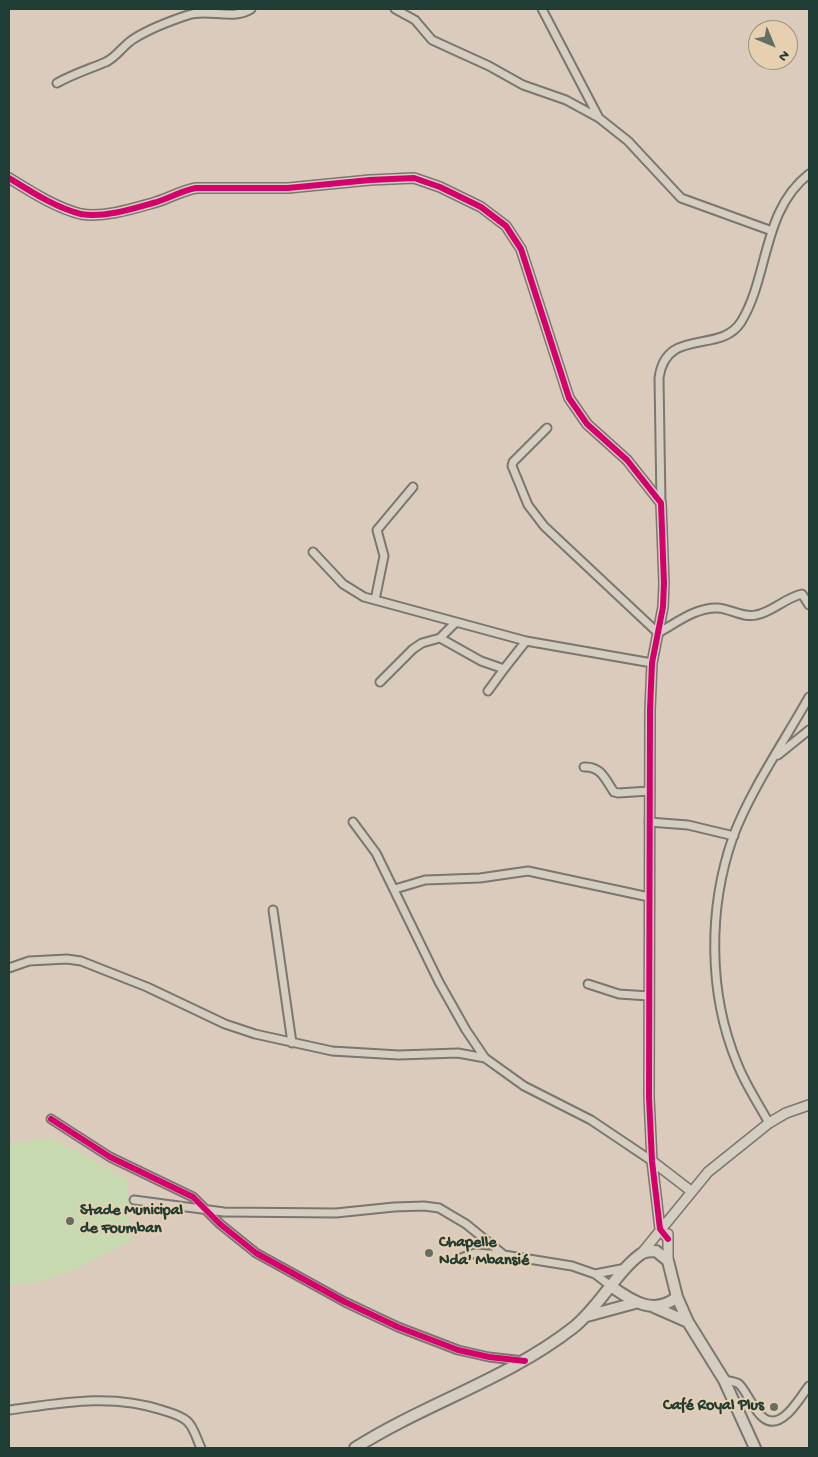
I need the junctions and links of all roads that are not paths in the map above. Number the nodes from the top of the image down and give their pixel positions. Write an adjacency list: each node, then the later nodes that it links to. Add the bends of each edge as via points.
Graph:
1 (251, 9): 4 (street, via 235,14 212,11 191,14 169,21 135,38 105,62)
2 (395, 9): 5 (street, via 415,20 436,42)
3 (542, 9): 5 (street)
4 (57, 83)
5 (599, 118): 8 (street, via 628,141 681,198)
6 (809, 174): 8 (street, via 786,200)
7 (9, 178): 11 (street, via 81,214 152,204 182,190 196,188 288,188 398,177 428,182 460,196 495,217 513,235 521,249 560,375 575,409 626,460)
8 (772, 231): 11 (street, via 751,304 735,330 674,349 662,362 659,378)
9 (547, 428): 16 (street, via 512,466 528,505 573,555)
10 (413, 487): 13 (street, via 377,530 384,556)
11 (661, 503): 16 (street, via 664,584)
12 (313, 552): 13 (street, via 343,584 358,595)
13 (375, 600): 15 (street)
14 (809, 606): 16 (street, via 802,594 750,616 717,608 705,610)
15 (455, 623): 17 (street); 18 (street)
16 (658, 633): 19 (street)
17 (440, 638): 20 (street, via 481,661); 21 (street, via 417,646)
18 (526, 641): 19 (street); 20 (street)
19 (652, 663): 27 (street)
20 (504, 669): 22 (street)
21 (380, 682)
22 (488, 691)
23 (809, 697): 25 (street)
24 (809, 730): 25 (street)
25 (776, 757): 30 (street)
26 (584, 767): 27 (street, via 598,769 614,792)
27 (650, 791): 29 (street)
28 (354, 822): 31 (street, via 376,853)
29 (649, 822): 30 (street, via 688,825); 32 (street)
30 (734, 836): 41 (street, via 718,896 716,971 721,1008 736,1061)
31 (395, 889): 32 (street, via 425,880 480,878 528,871); 38 (street, via 439,982)
32 (649, 897): 36 (street)
33 (273, 910): 37 (street)
34 (10, 970): 37 (street, via 29,961 80,961 225,1024)
35 (588, 984): 36 (street, via 619,994)
36 (649, 996): 42 (street)
37 (292, 1043): 38 (street, via 332,1051 399,1055 458,1053)
38 (485, 1058): 42 (street, via 524,1086 591,1120)
39 (809, 1105): 41 (street, via 786,1112)
40 (51, 1119): 45 (street, via 115,1160 193,1197)
41 (769, 1123): 43 (street, via 719,1163)
42 (652, 1161): 43 (street); 47 (street)
43 (691, 1191): 46 (street)
44 (134, 1200): 45 (street)
45 (208, 1211): 50 (street, via 336,1213 424,1206 438,1208 450,1213); 61 (street, via 256,1253 345,1302 458,1350)
46 (668, 1219): 47 (street); 48 (street)
47 (660, 1229): 48 (street); 49 (street)
48 (668, 1239): 52 (street)
49 (641, 1254): 52 (main road, via 656,1251); 53 (main road)
50 (504, 1255): 51 (street, via 475,1253); 54 (street, via 561,1264)
51 (461, 1258)
52 (668, 1261): 56 (main road)
53 (627, 1268): 54 (street); 55 (main road)
54 (595, 1274): 55 (street)
55 (612, 1287): 57 (main road); 59 (main road)
56 (677, 1297): 58 (main road); 60 (main road)
57 (635, 1303): 58 (main road); 59 (main road)
58 (653, 1307): 60 (main road)
59 (587, 1316): 61 (main road)
60 (688, 1322): 62 (main road)
61 (525, 1361): 66 (main road, via 429,1406)
62 (724, 1380): 63 (street, via 739,1385 760,1416 770,1420 787,1414); 67 (main road)
63 (809, 1386)
64 (9, 1410): 65 (street, via 92,1400 148,1405 187,1421)
65 (201, 1448)
66 (355, 1448)
67 (754, 1448)

